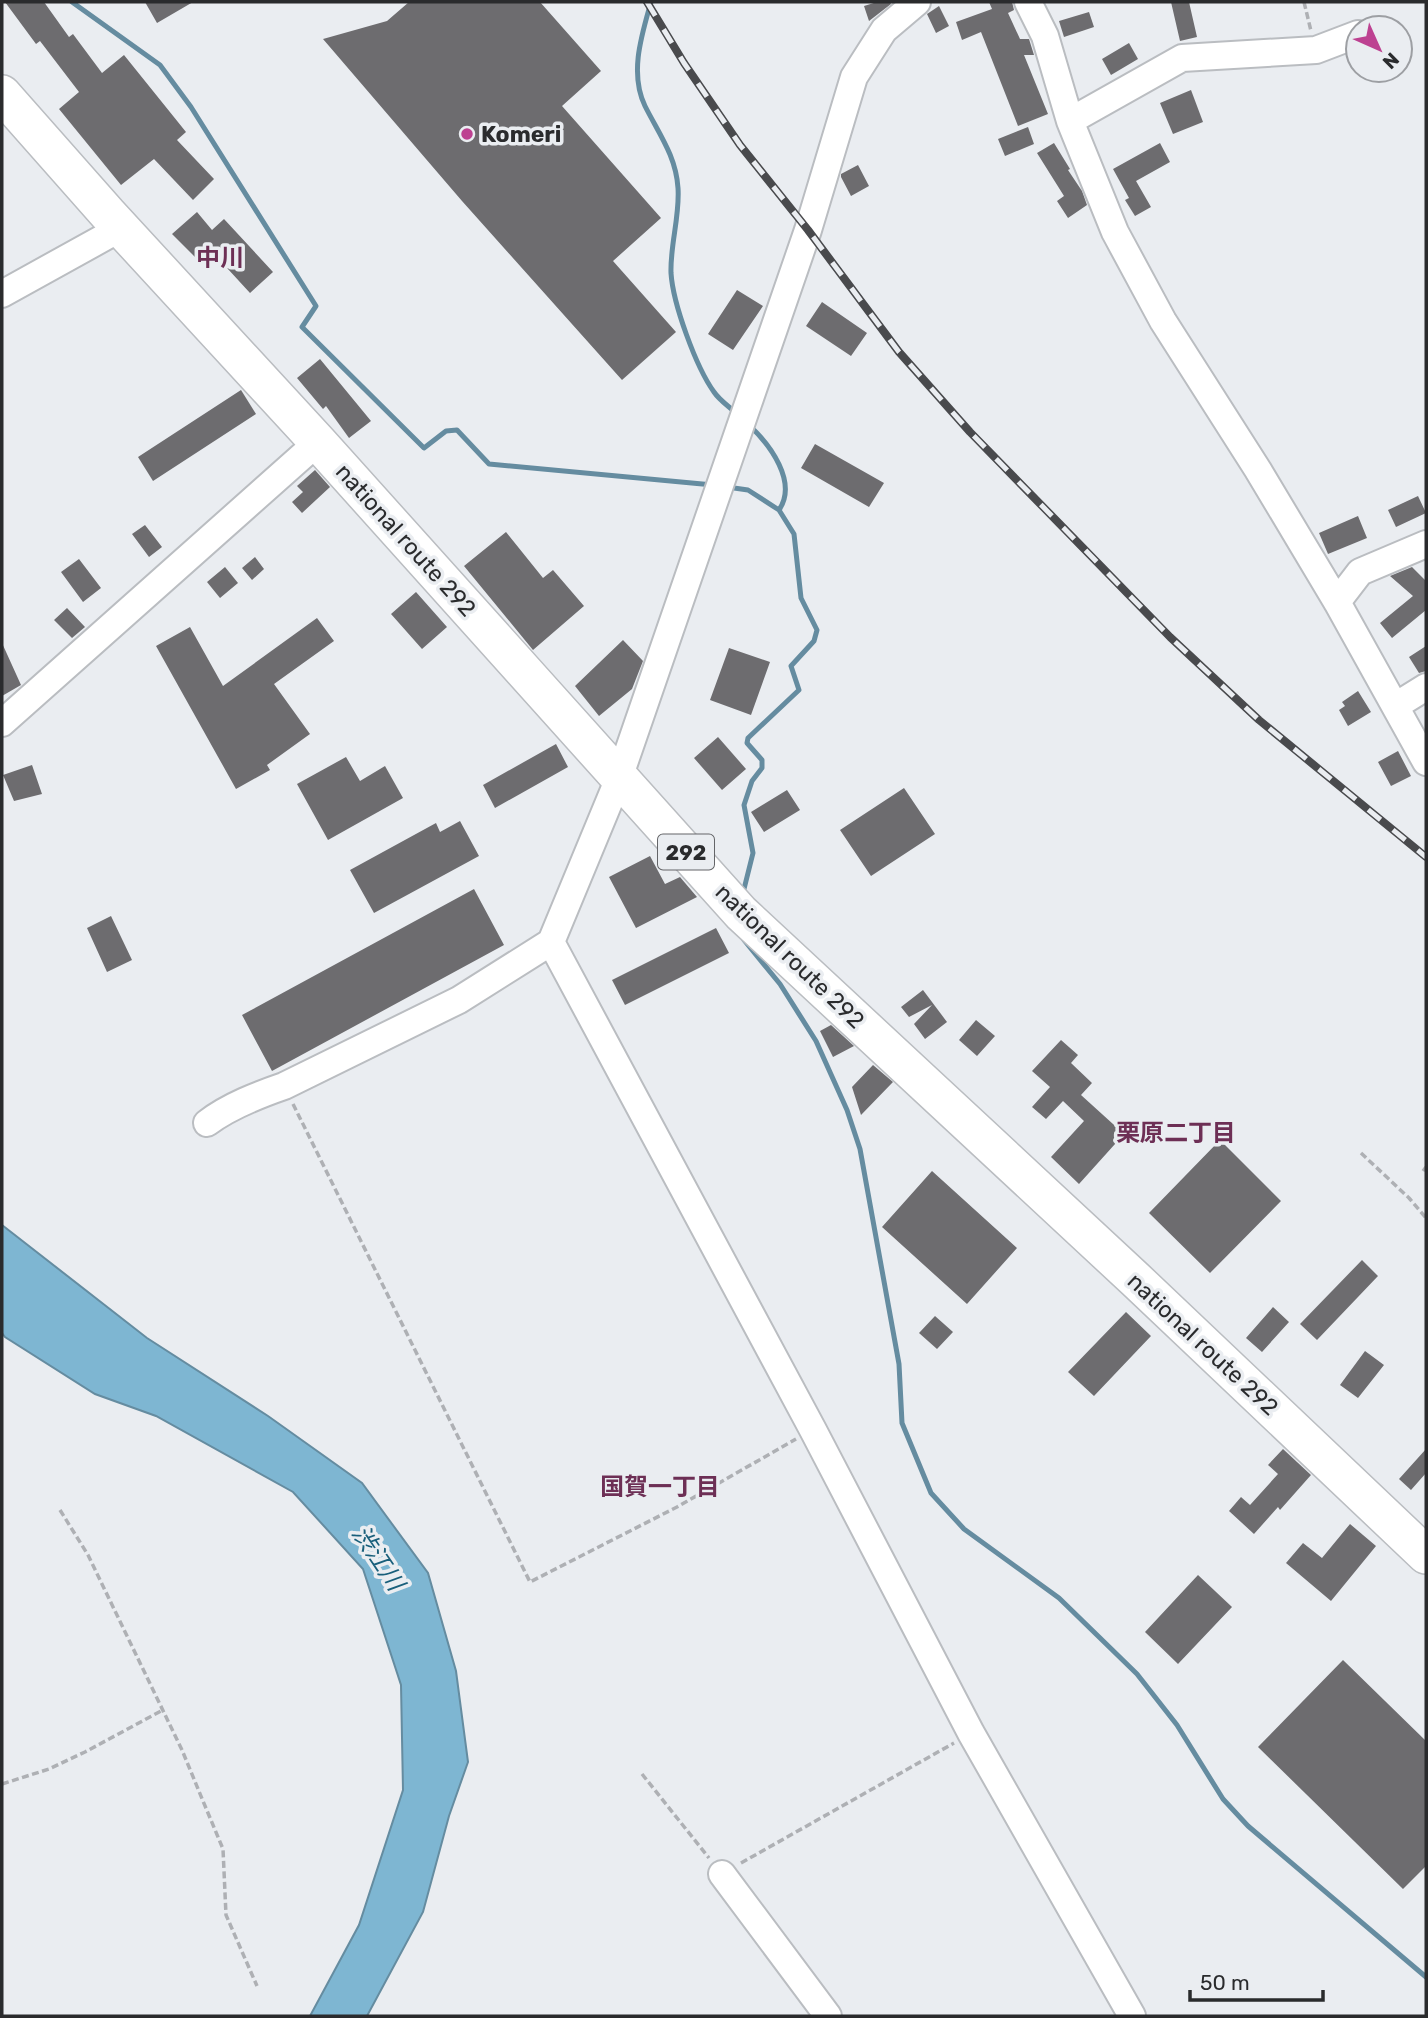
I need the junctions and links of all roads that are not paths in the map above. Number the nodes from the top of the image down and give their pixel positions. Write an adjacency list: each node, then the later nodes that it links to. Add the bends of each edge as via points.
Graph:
1 (917, 2): 15 (street, via 884,30 854,77 808,230)
2 (1028, 2): 5 (street, via 1045,36)
3 (1344, 39): 5 (street, via 1316,50 1182,58)
4 (2, 94): 6 (highway, national route 292 / 292)
5 (1070, 121): 10 (street, via 1115,232 1163,321)
6 (121, 228): 7 (street); 8 (highway, national route 292 / 292)
7 (2, 294)
8 (318, 442): 13 (street); 15 (highway, national route 292 / 292)
9 (1426, 544): 10 (street, via 1360,572)
10 (1337, 602): 12 (street)
11 (1426, 687): 12 (street)
12 (1397, 705): 14 (street)
13 (2, 723)
14 (1426, 762)
15 (619, 778): 16 (street); 18 (highway, national route 292 / 292, via 741,913)
16 (551, 942): 17 (street, via 459,1000); 21 (street, via 971,1733)
17 (207, 1123)
18 (1426, 1555)
19 (722, 1874): 20 (street)
20 (828, 2016)
21 (1132, 2016)

